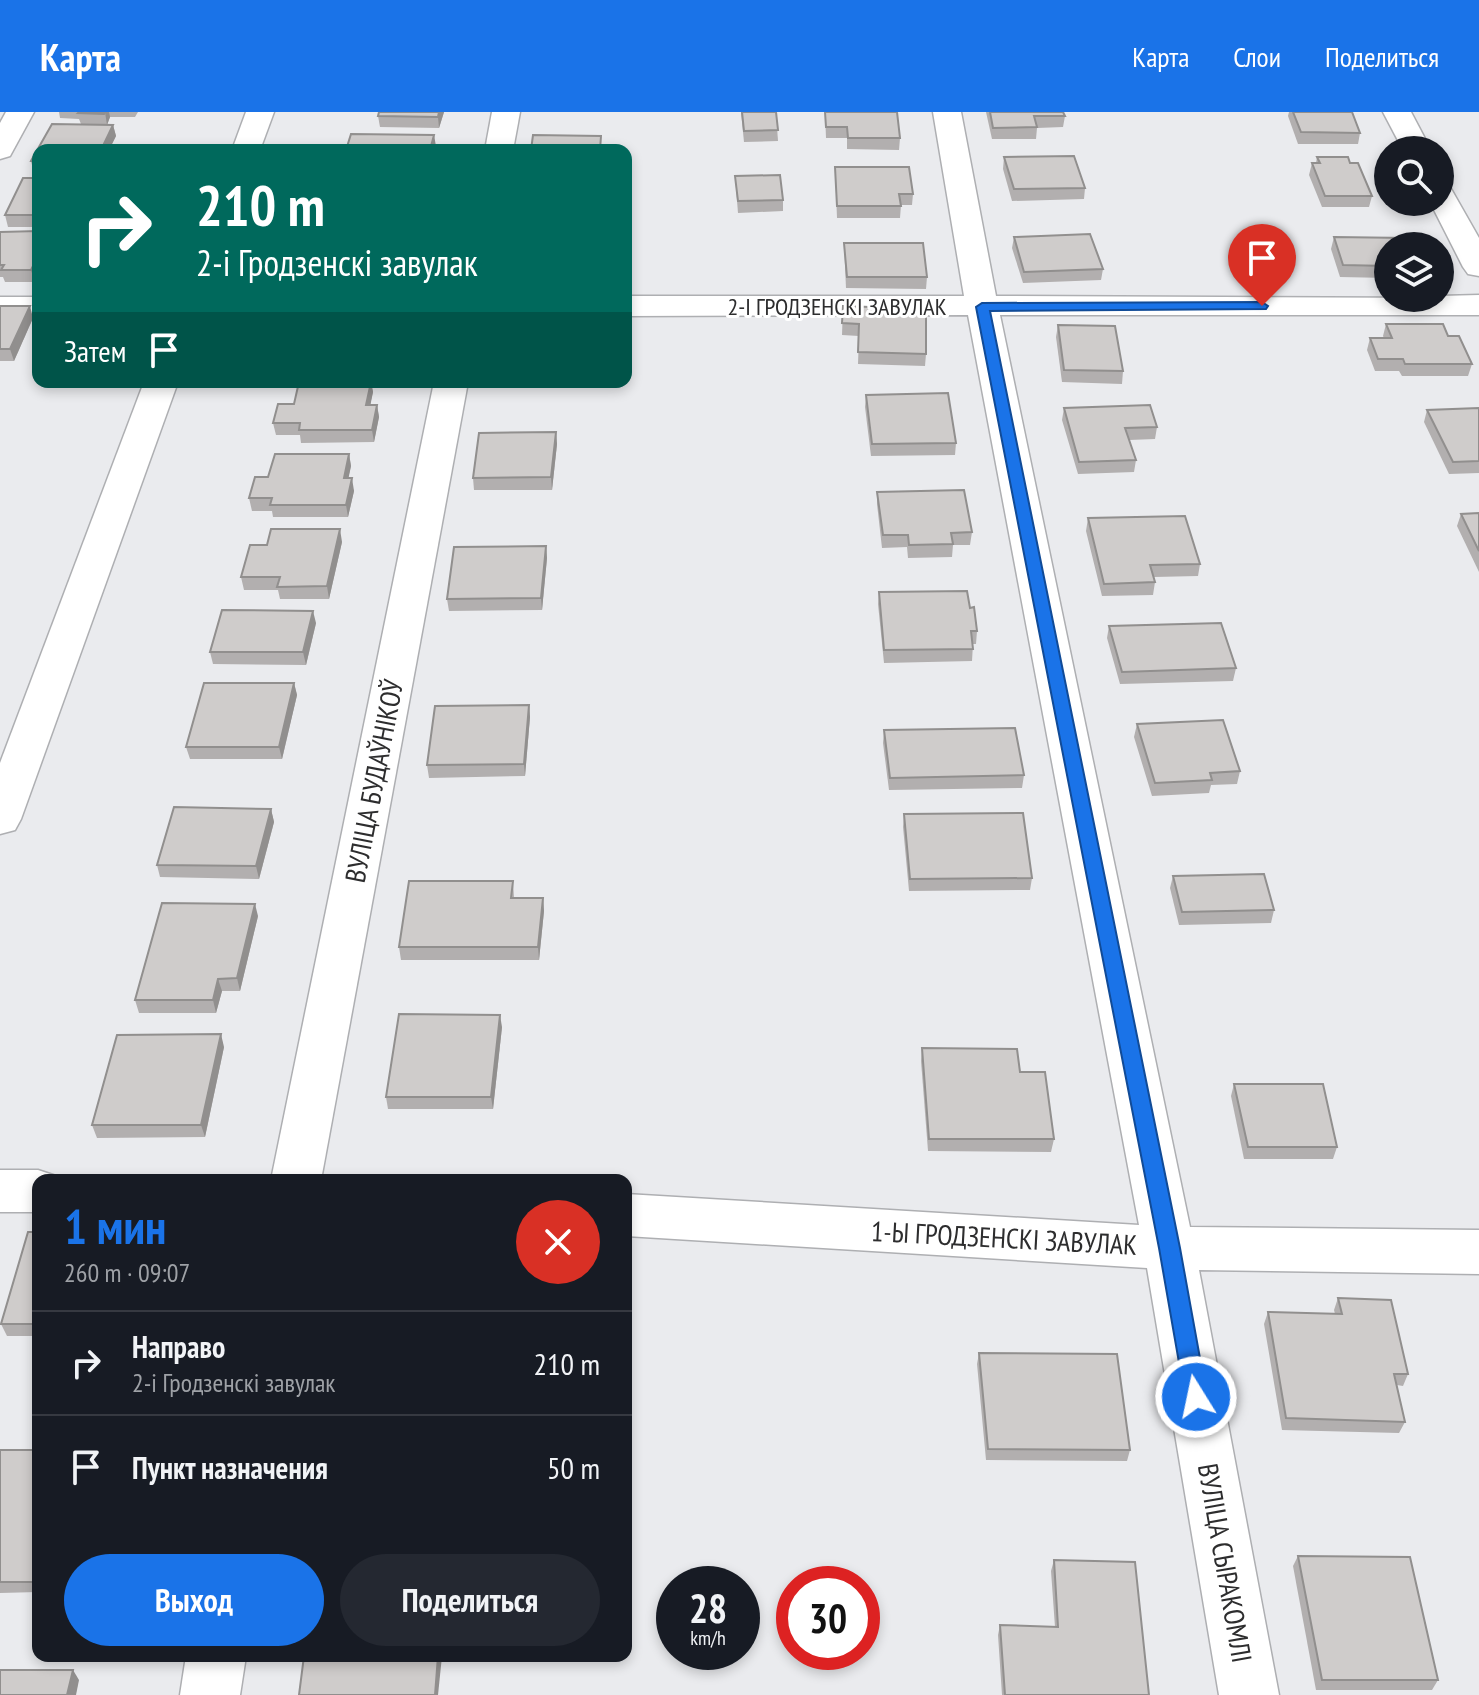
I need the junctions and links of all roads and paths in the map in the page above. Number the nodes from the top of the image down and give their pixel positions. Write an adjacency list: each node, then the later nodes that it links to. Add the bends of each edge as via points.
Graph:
1 (20, 112): 9 (street)
2 (260, 112): 7 (street)
3 (506, 112): 8 (street)
4 (947, 112): 16 (street, ВУЛІЦА СЫРАКОМЛІ)
5 (1397, 112): 6 (street)
6 (1410, 136)
7 (248, 144)
8 (500, 144)
9 (0, 150)
10 (1452, 216): 11 (street)
11 (1479, 267)
12 (1479, 305): 16 (street, 2-І ГРОДЗЕНСКІ ЗАВУЛАК)
13 (632, 306): 16 (street, 2-І ГРОДЗЕНСКІ ЗАВУЛАК)
14 (0, 307): 15 (street)
15 (32, 307)
16 (982, 307): 24 (street, ВУЛІЦА СЫРАКОМЛІ)
17 (159, 388): 19 (street)
18 (450, 388): 20 (street, ВУЛІЦА БУДАЎНІКОЎ)
19 (0, 819)
20 (297, 1174)
21 (0, 1191): 22 (street)
22 (32, 1191)
23 (632, 1215): 24 (street, 1-Ы ГРОДЗЕНСКІ ЗАВУЛАК)
24 (1169, 1248): 25 (street, 1-Ы ГРОДЗЕНСКІ ЗАВУЛАК); 28 (street, ВУЛІЦА СЫРАКОМЛІ)
25 (1479, 1252)
26 (215, 1662): 27 (street)
27 (210, 1695)
28 (1249, 1695)

